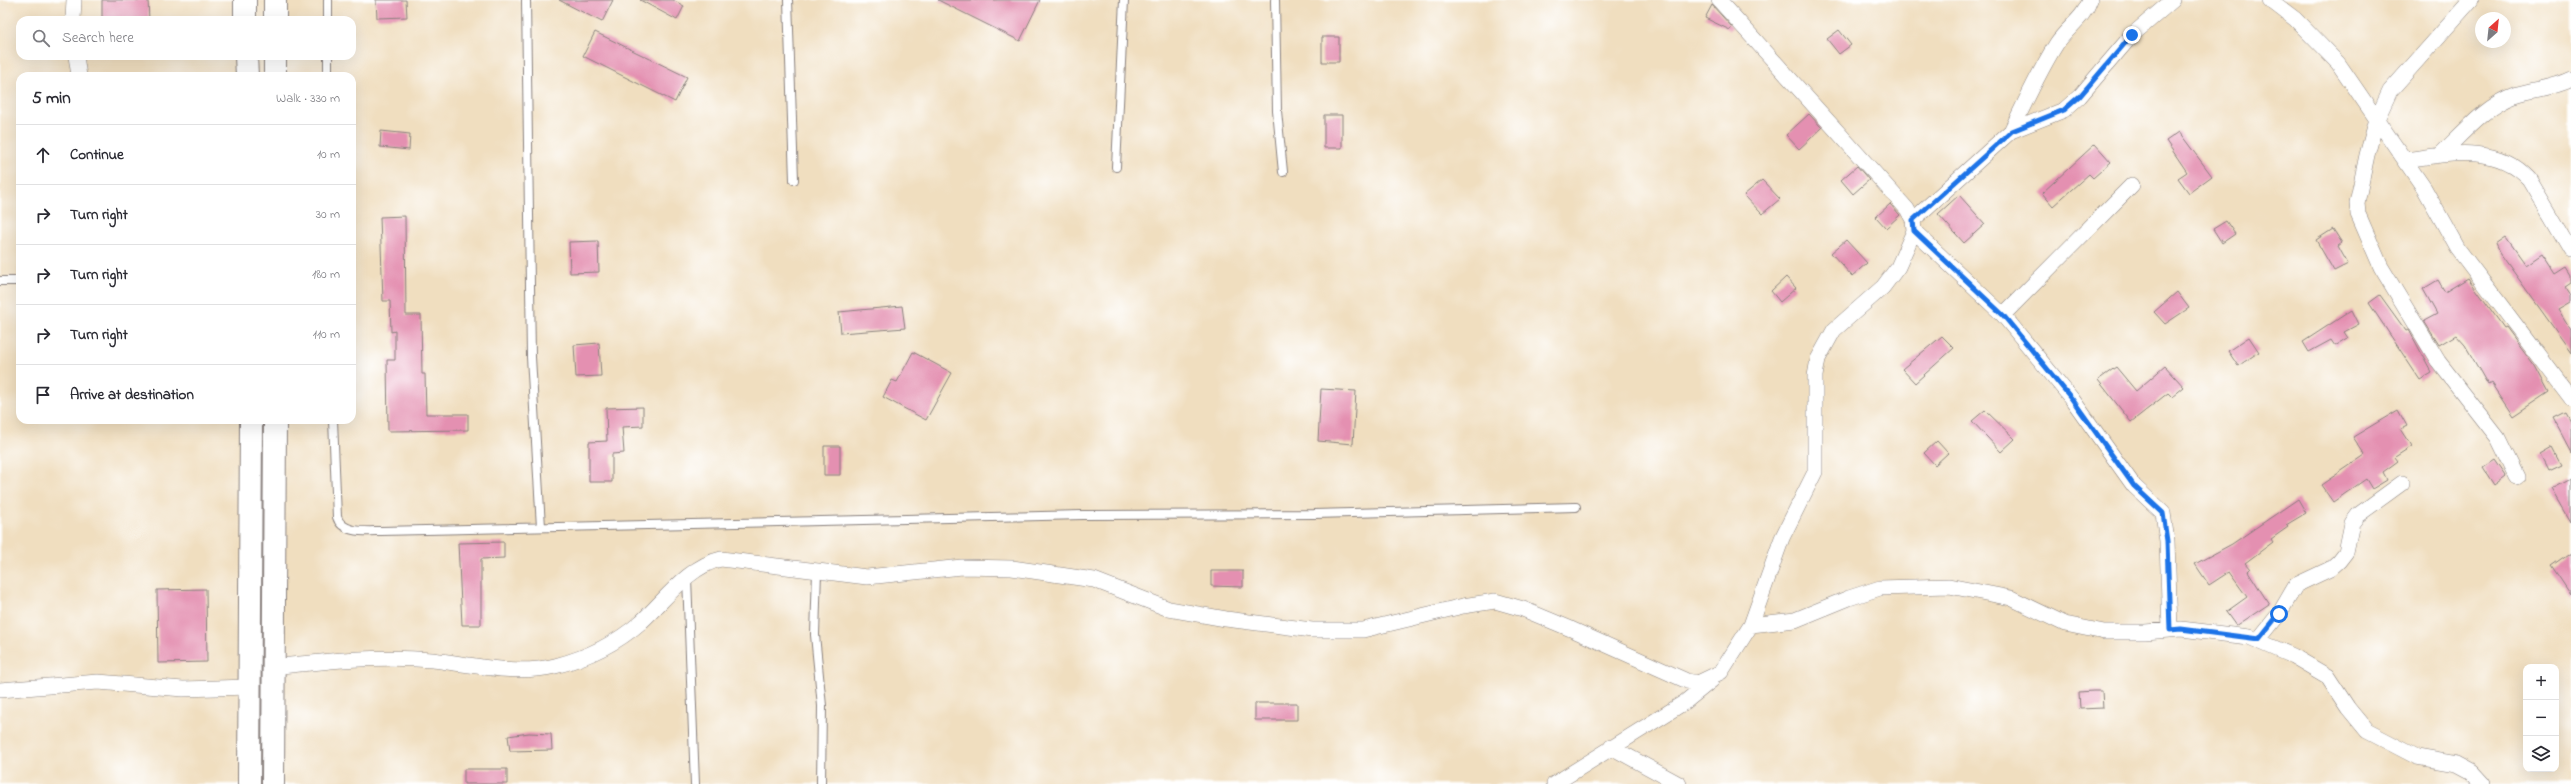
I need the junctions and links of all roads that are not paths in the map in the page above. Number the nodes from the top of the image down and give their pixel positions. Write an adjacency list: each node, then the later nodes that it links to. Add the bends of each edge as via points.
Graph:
1 (74, 0): 14 (street)
2 (245, 0): 15 (main road)
3 (275, 0): 16 (main road)
4 (328, 0): 17 (lane)
5 (526, 0): 47 (lane, via 531,358)
6 (788, 0): 33 (lane)
7 (1124, 0): 31 (lane)
8 (1275, 0): 32 (lane, via 1277,111)
9 (1720, 0): 35 (street, via 1907,209)
10 (2090, 0): 28 (street, via 2084,14 2067,28 2056,44)
11 (2173, 0): 28 (street, via 2132,35 2075,101 2064,110)
12 (2270, 0): 27 (street, via 2295,19 2328,51)
13 (2471, 0): 27 (street, via 2398,79)
14 (73, 16)
15 (246, 16)
16 (275, 16)
17 (328, 16)
18 (76, 60): 22 (street)
19 (246, 60): 23 (main road)
20 (275, 60): 24 (main road)
21 (328, 60): 25 (lane)
22 (78, 72)
23 (247, 72)
24 (275, 72)
25 (328, 72)
26 (2571, 79): 29 (street, via 2504,101 2481,117)
27 (2377, 119): 30 (street); 44 (street, via 2357,203 2366,236 2381,267 2438,361 2490,426)
28 (2012, 131): 35 (street)
29 (2440, 155): 30 (street); 36 (street, via 2487,154 2520,169 2529,179)
30 (2405, 160): 40 (street, via 2458,249)
31 (1116, 167)
32 (1283, 172)
33 (794, 180)
34 (2132, 185): 39 (street)
35 (1914, 225): 39 (street); 50 (street, via 1898,266 1883,287 1834,330 1818,360 1815,376 1815,472 1782,538)
36 (2571, 250)
37 (0, 281): 38 (lane)
38 (16, 281)
39 (2003, 315): 51 (street, via 2072,399 2134,486 2163,513 2167,541)
40 (2571, 398)
41 (251, 424): 55 (main road)
42 (275, 424): 53 (main road)
43 (333, 424): 47 (lane, via 337,517 344,527 352,530 381,531)
44 (2518, 477)
45 (2402, 483): 52 (street, via 2358,515 2352,523 2346,552 2339,561 2330,569 2296,585 2279,614)
46 (1576, 507): 47 (lane, via 1314,514 1083,515)
47 (541, 528)
48 (817, 571): 49 (street, via 721,559 699,567); 54 (street, via 867,577 962,567 1012,568 1094,580 1169,609 1312,630 1363,630 1495,601 1523,609 1687,681 1698,683); 62 (lane, via 815,635 822,706)
49 (687, 578): 53 (street, via 625,635 588,654 554,666 497,668 390,658 334,660); 61 (lane)
50 (1751, 625): 51 (street, via 1795,620 1880,588 1950,586 2011,598 2054,619 2080,628 2104,632); 54 (street, via 1737,651)
51 (2170, 630): 52 (street, via 2181,629)
52 (2259, 639): 64 (street, via 2327,676 2367,731 2417,757 2458,764 2472,772)
53 (274, 668): 60 (main road)
54 (1721, 672): 57 (street, via 1686,702)
55 (249, 686): 56 (street, via 184,689 98,682); 59 (main road)
56 (0, 690)
57 (1611, 747): 58 (street); 63 (street)
58 (1565, 782)
59 (249, 784)
60 (273, 784)
61 (696, 784)
62 (821, 784)
63 (1679, 784)
64 (2483, 784)

